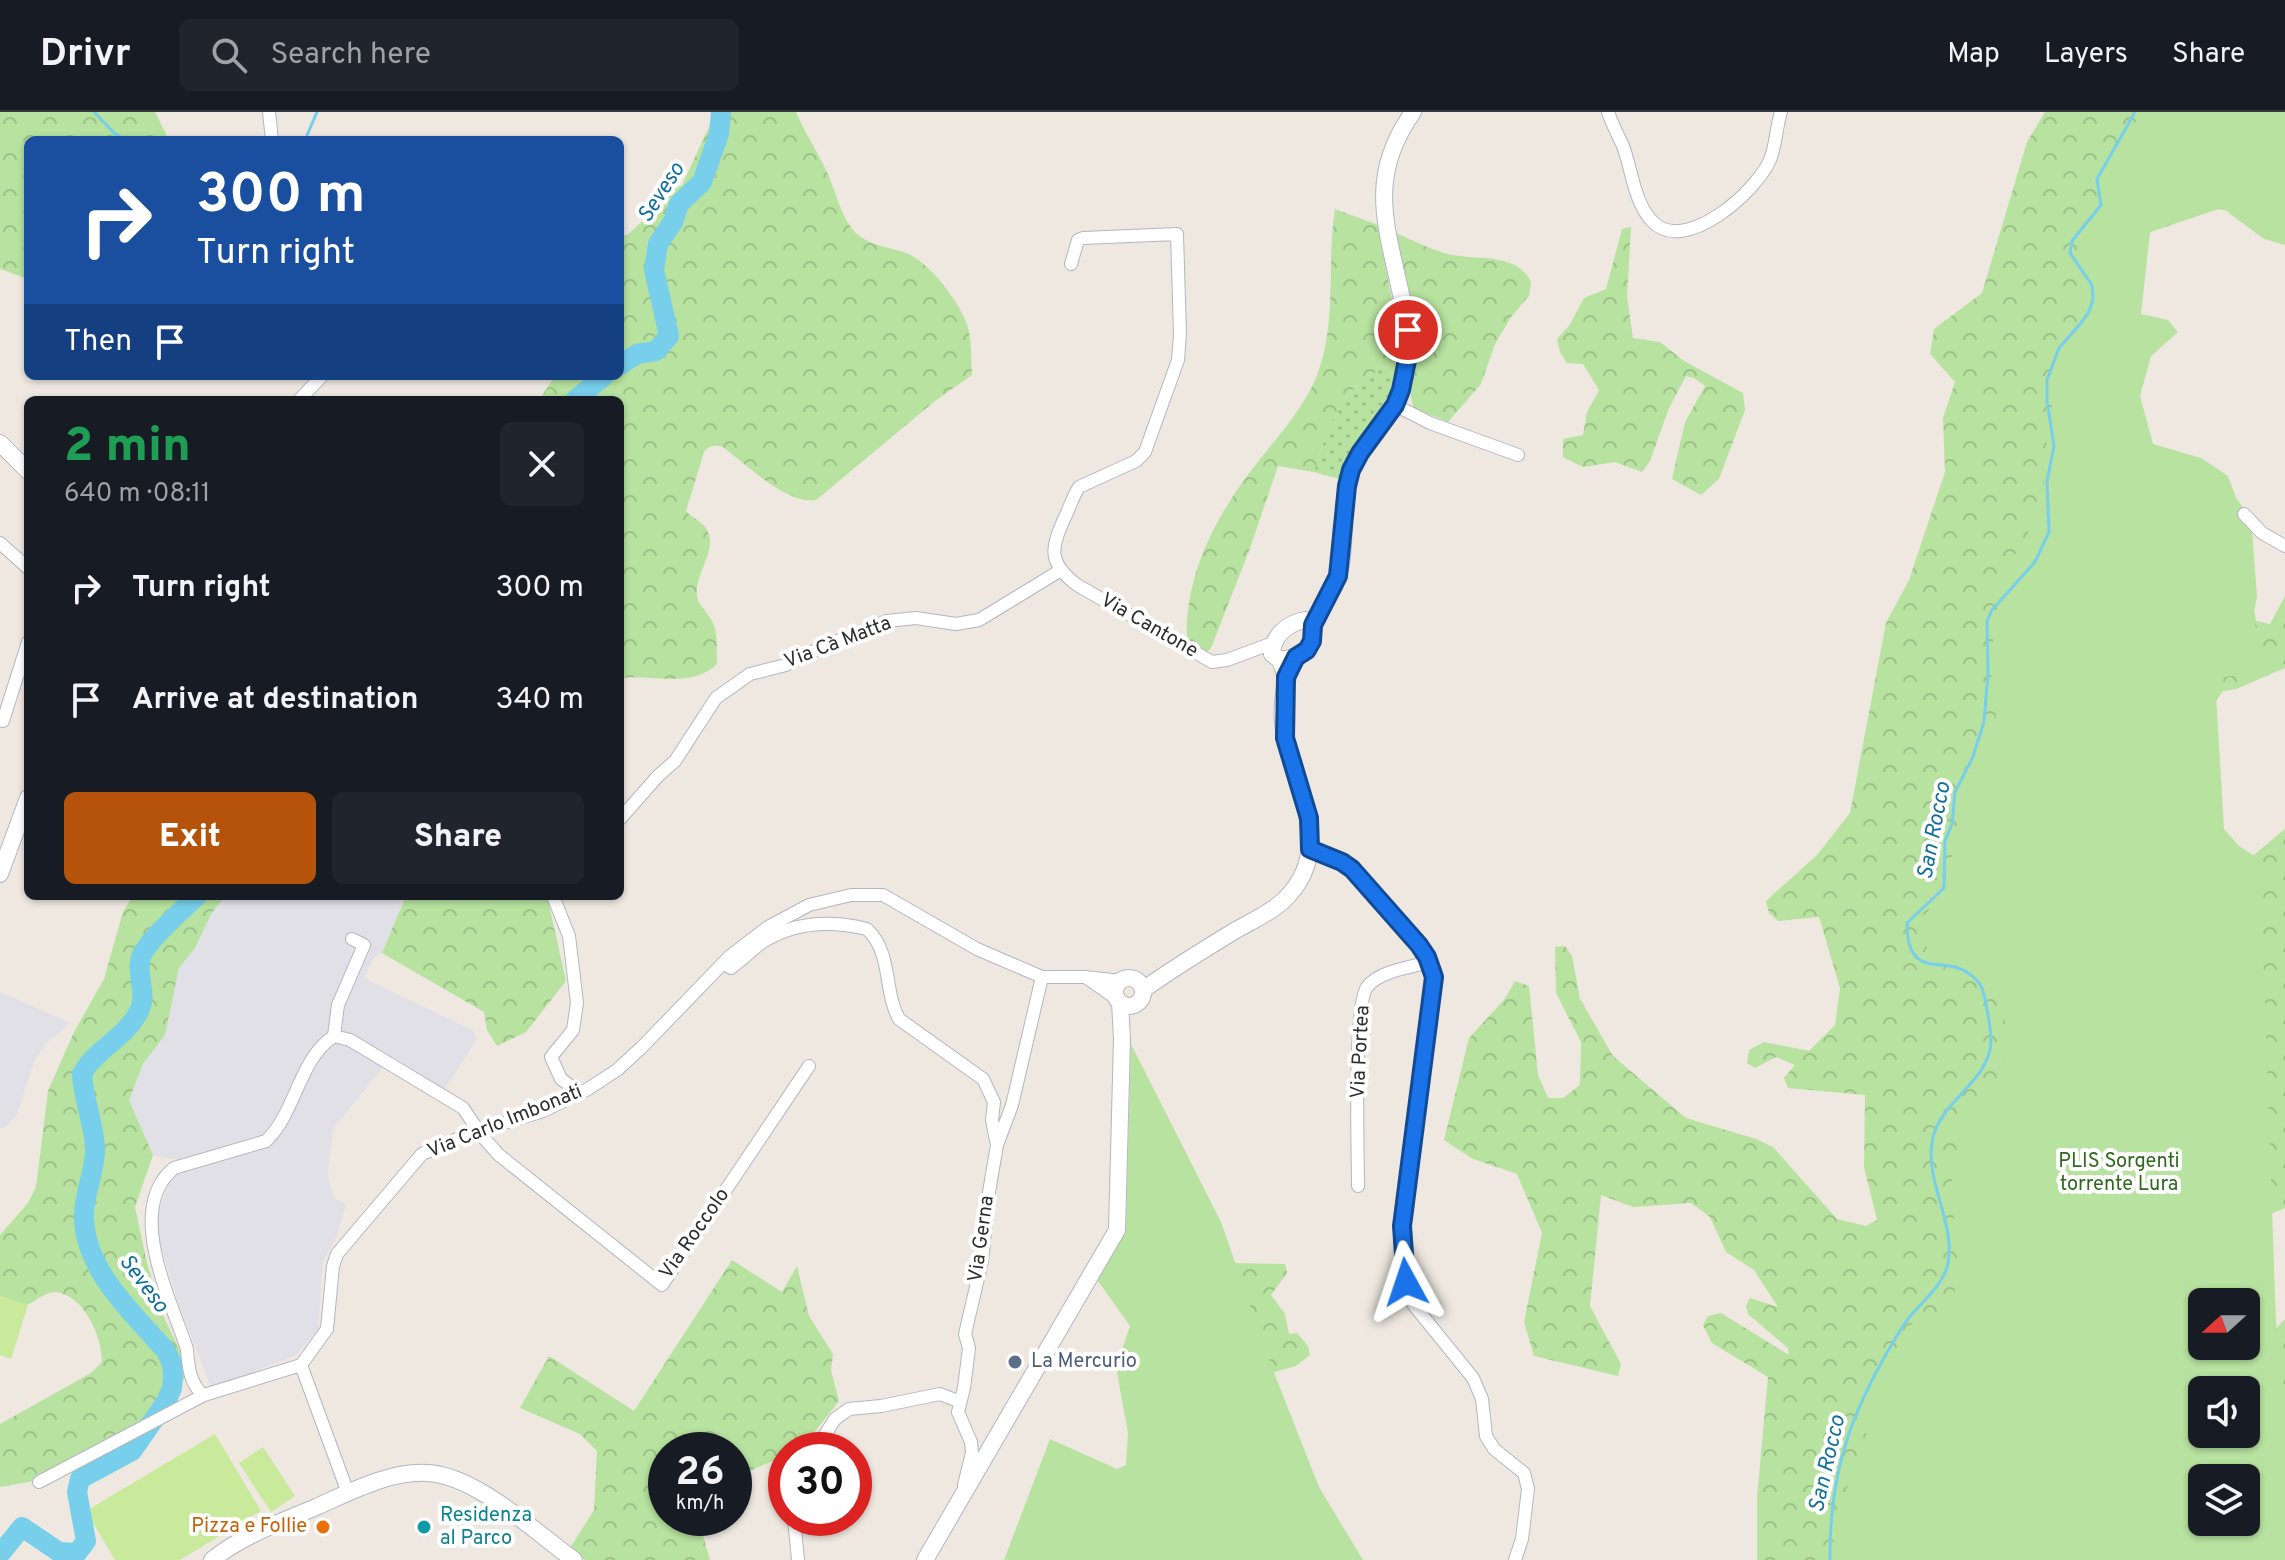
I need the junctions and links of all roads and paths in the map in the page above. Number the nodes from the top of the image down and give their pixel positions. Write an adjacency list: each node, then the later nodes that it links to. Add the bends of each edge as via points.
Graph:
1 (269, 112): 5 (street)
2 (1413, 112): 9 (street, via 1383,179 1383,209 1408,330 1405,375)
3 (1608, 112): 4 (street, via 1647,213 1660,228 1672,232 1697,227 1746,193 1770,160)
4 (1781, 112)
5 (272, 136)
6 (1071, 264): 17 (street, via 1083,238 1177,234 1180,334 1178,360 1145,452 1079,487 1054,541)
7 (318, 380): 8 (street)
8 (303, 396)
9 (1395, 405): 11 (street); 18 (street, via 1351,470 1336,583)
10 (0, 443): 12 (street)
11 (1518, 455)
12 (24, 467)
13 (2244, 514): 15 (street)
14 (0, 543): 16 (street)
15 (2285, 546)
16 (24, 564)
17 (1058, 564): 19 (street, Via Cantone, via 1077,585 1212,662); 23 (street, Via Cà Matta, via 979,620 887,621 786,665 750,674 716,698 675,761)
18 (1306, 623): 19 (street, via 1283,630); 19 (street, via 1312,641 1307,650)
19 (1275, 653): 24 (street, via 1286,677 1285,738 1309,818)
20 (24, 655): 21 (street)
21 (3, 721)
22 (24, 809): 25 (street)
23 (624, 814)
24 (1310, 849): 28 (street, via 1352,869); 32 (street, via 1300,881 1283,902)
25 (0, 874)
26 (555, 900): 35 (street, via 569,936 577,1003 573,1030 551,1057 561,1079)
27 (352, 939): 33 (street, via 364,945 338,1005)
28 (1430, 962): 38 (street, Via Portea, via 1378,978 1366,988 1358,1082); 51 (street, via 1434,977 1402,1226 1406,1282 1413,1304 1473,1378 1494,1449 1524,1473 1528,1489)
29 (723, 963): 30 (street, Via Carlo Imbonati, via 789,914 830,899 877,893 977,949); 35 (street, Via Carlo Imbonati, via 617,1070); 37 (street, via 731,968 790,928 813,924 867,929 883,953 899,1019 988,1085)
30 (1042, 977): 31 (street, Via Carlo Imbonati); 37 (street, Via Gerna, via 1012,1105)
31 (1085, 977): 32 (street, Via Carlo Imbonati); 32 (street)
32 (1128, 992): 45 (street, via 1117,1230)
33 (334, 1036): 36 (street, via 350,1040 463,1108); 40 (street, via 312,1058 289,1111 266,1141 174,1168 159,1188 151,1214 152,1240 195,1385)
34 (809, 1066): 36 (street, Via Roccolo, via 662,1285 518,1171)
35 (580, 1093): 36 (street, Via Carlo Imbonati)
36 (479, 1131): 39 (street, Via Carlo Imbonati, via 422,1154 342,1245 333,1266 327,1329)
37 (997, 1145): 41 (street, Via Gerna)
38 (1358, 1186)
39 (301, 1365): 40 (street); 44 (street)
40 (204, 1395): 43 (street)
41 (958, 1401): 42 (street, via 940,1394 857,1407 835,1419); 45 (street, via 972,1453)
42 (827, 1432)
43 (39, 1482)
44 (348, 1493): 48 (street, via 278,1523); 49 (street, via 396,1476 443,1476 480,1492)
45 (960, 1500): 47 (street)
46 (796, 1536): 50 (street)
47 (931, 1557)
48 (212, 1560)
49 (574, 1560)
50 (798, 1560)
51 (1515, 1560)

